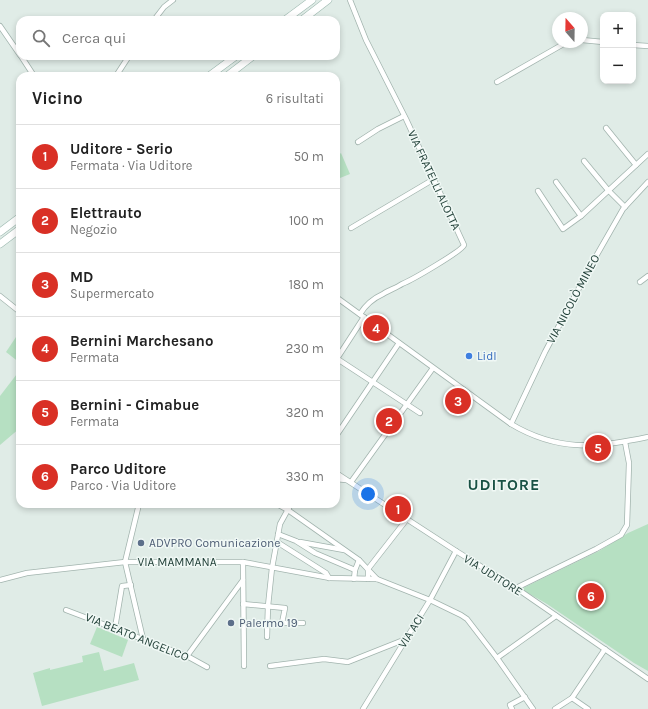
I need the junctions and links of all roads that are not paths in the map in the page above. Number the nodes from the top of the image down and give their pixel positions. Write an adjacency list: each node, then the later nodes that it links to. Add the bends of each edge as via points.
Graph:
1 (173, 0): 5 (street)
2 (312, 0): 6 (street)
3 (328, 0): 7 (street)
4 (350, 0): 26 (street, VIA FRATELLI ALOTTA, via 366,40)
5 (157, 16)
6 (290, 16)
7 (307, 16)
8 (0, 26): 14 (street)
9 (588, 41): 10 (street)
10 (600, 42)
11 (636, 45): 12 (street)
12 (648, 46)
13 (556, 48): 25 (street)
14 (16, 50)
15 (23, 60): 20 (street)
16 (126, 60): 21 (street)
17 (231, 60): 19 (street)
18 (249, 60): 24 (street)
19 (227, 63): 22 (street); 23 (street)
20 (31, 72)
21 (119, 72)
22 (215, 72)
23 (234, 72)
24 (236, 72)
25 (497, 82)
26 (404, 116): 28 (street); 32 (street, VIA FRATELLI ALOTTA)
27 (606, 128): 31 (street)
28 (358, 142)
29 (648, 154): 31 (street)
30 (584, 161): 35 (street)
31 (636, 165): 35 (street)
32 (434, 179): 40 (street); 49 (street, VIA FRATELLI ALOTTA, via 464,243 463,248 382,294 364,308)
33 (556, 182): 38 (street)
34 (648, 182): 37 (street, VIA NICOLÒ MINEO)
35 (608, 190): 37 (street); 38 (street)
36 (538, 191): 38 (street, via 563,229)
37 (625, 207): 57 (street, VIA NICOLÒ MINEO, via 578,288)
38 (581, 216)
39 (16, 220): 41 (street)
40 (350, 228)
41 (0, 232)
42 (16, 232): 43 (street)
43 (0, 244)
44 (648, 276): 45 (street)
45 (640, 282)
46 (0, 296): 48 (street)
47 (340, 301): 49 (street)
48 (16, 309)
49 (362, 315): 50 (street); 51 (street)
50 (399, 343): 53 (street); 54 (street)
51 (340, 352)
52 (340, 362): 54 (street)
53 (433, 368): 55 (street); 57 (street)
54 (372, 382): 55 (street); 58 (street)
55 (407, 404): 56 (street); 63 (street)
56 (420, 412)
57 (511, 424): 60 (street, via 522,431 566,444 599,446)
58 (340, 430)
59 (648, 437): 60 (street)
60 (625, 442): 86 (street, via 629,463 627,525 621,535)
61 (340, 476): 63 (street, VIA UDITORE)
62 (340, 480): 63 (street)
63 (349, 482): 67 (street, VIA UDITORE)
64 (138, 508): 74 (street)
65 (285, 508): 66 (street)
66 (288, 510): 68 (street); 71 (street)
67 (407, 519): 72 (street, VIA UDITORE); 77 (street)
68 (278, 534): 69 (street); 70 (street)
69 (296, 541): 71 (street); 78 (street, via 315,554)
70 (277, 542): 76 (street); 79 (street)
71 (345, 550): 73 (street)
72 (456, 551): 86 (street, VIA UDITORE); 87 (street, VIA ACI)
73 (359, 560): 77 (street); 78 (street)
74 (125, 562): 75 (street, VIA MAMMANA); 82 (street, VIA MAMMANA, via 27,573); 85 (street)
75 (242, 562): 76 (street, VIA MAMMANA); 83 (street)
76 (272, 568): 79 (street, VIA MAMMANA); 89 (street)
77 (368, 569): 81 (street); 84 (street)
78 (355, 570): 80 (street)
79 (330, 578): 80 (street, VIA MAMMANA)
80 (354, 579): 84 (street, VIA MAMMANA)
81 (377, 579): 84 (street, VIA MAMMANA); 87 (street)
82 (0, 580)
83 (243, 580): 88 (street); 98 (street)
84 (368, 580)
85 (131, 585): 93 (street, via 122,586); 95 (street)
86 (516, 588): 91 (street, VIA UDITORE)
87 (430, 600): 96 (street, VIA ACI); 99 (street, via 467,619)
88 (243, 604): 89 (street); 100 (street)
89 (268, 606): 92 (street, via 285,608 282,622); 94 (street)
90 (66, 610): 93 (street, VIA BEATO ANGELICO)
91 (556, 616): 97 (street, VIA UDITORE); 99 (street)
92 (303, 623)
93 (115, 628): 95 (street, VIA BEATO ANGELICO)
94 (267, 637)
95 (143, 639): 98 (street, VIA BEATO ANGELICO)
96 (406, 639): 101 (street, via 348,662 324,659); 106 (street, VIA ACI)
97 (605, 649): 103 (street, VIA UDITORE); 105 (street)
98 (187, 656): 102 (street, VIA BEATO ANGELICO)
99 (497, 658): 104 (street)
100 (244, 666)
101 (270, 666)
102 (207, 667)
103 (648, 679)
104 (525, 697): 107 (street, via 510,705); 108 (street)
105 (572, 698): 109 (street); 110 (street)
106 (363, 709)
107 (512, 709)
108 (533, 709)
109 (555, 709)
110 (588, 709)

